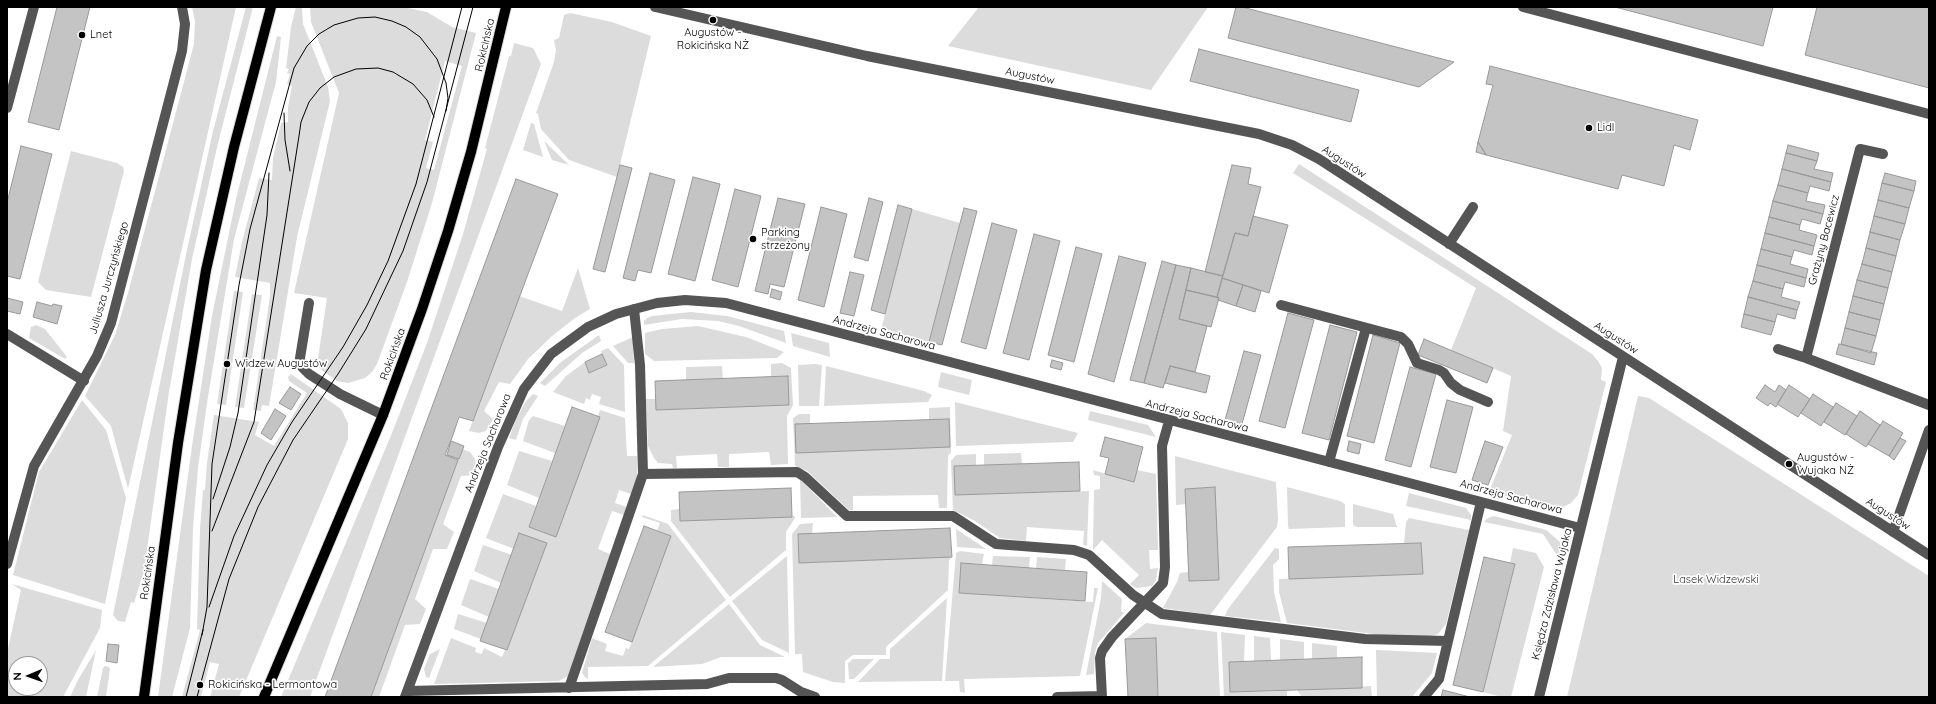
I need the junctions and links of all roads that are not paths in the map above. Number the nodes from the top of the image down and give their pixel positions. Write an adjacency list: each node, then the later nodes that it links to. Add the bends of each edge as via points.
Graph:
1 (34, 7): 7 (street)
2 (182, 7): 20 (street, Juliusza Jurczyńskiego, via 185,24 182,51 118,300 104,342)
3 (271, 7): 37 (main road, Rokicińska, via 234,147 206,270 178,443)
4 (506, 7): 23 (main road, Rokicińska, via 471,152 448,231)
5 (655, 7): 11 (street, Augustów, via 867,56 1277,139 1312,155)
6 (1523, 7): 8 (street)
7 (7, 108)
8 (1929, 114)
9 (1883, 154): 19 (street, Grażyny Bacewicz, via 1860,149)
10 (1473, 207): 11 (street)
11 (1449, 244): 18 (street, Augustów)
12 (309, 303): 23 (street, via 300,358 302,367 340,394)
13 (1281, 306): 15 (street)
14 (634, 309): 24 (street, Andrzeja Sacharowa, via 685,300 726,303); 27 (street, via 640,365); 36 (street, Andrzeja Sacharowa, via 599,321 573,337 551,354 524,389 498,446)
15 (1366, 328): 21 (street, via 1406,340 1417,363 1439,370 1460,390); 26 (street)
16 (7, 334): 20 (street)
17 (1778, 349): 19 (street)
18 (1623, 357): 29 (street, Księdza Zdzisława Wujaka); 30 (street, Augustów)
19 (1806, 358): 22 (street)
20 (84, 381): 32 (street, Juliusza Jurczyńskiego, via 34,466)
21 (1488, 402)
22 (1929, 405)
23 (383, 415): 38 (main road, Rokicińska)
24 (1169, 421): 26 (street, Andrzeja Sacharowa); 33 (street, via 1162,446 1165,576 1163,583)
25 (1929, 430): 30 (street)
26 (1329, 462): 28 (street, Andrzeja Sacharowa)
27 (643, 474): 33 (street, via 797,472 847,516 953,516 996,544 1074,550 1089,555); 35 (street)
28 (1481, 502): 29 (street, Andrzeja Sacharowa); 34 (street)
29 (1580, 528): 43 (street, Księdza Zdzisława Wujaka)
30 (1893, 532): 31 (street, Augustów)
31 (1929, 556)
32 (7, 564)
33 (1145, 604): 34 (street, via 1162,614 1180,617 1365,639); 41 (street, via 1112,637 1102,651)
34 (1448, 641): 42 (street, via 1439,679)
35 (569, 688): 36 (street); 39 (street, via 707,684 729,678 776,678)
36 (406, 694)
37 (144, 697)
38 (264, 697)
39 (815, 697)
40 (1057, 697): 41 (street)
41 (1102, 697)
42 (1424, 697)
43 (1539, 697)

